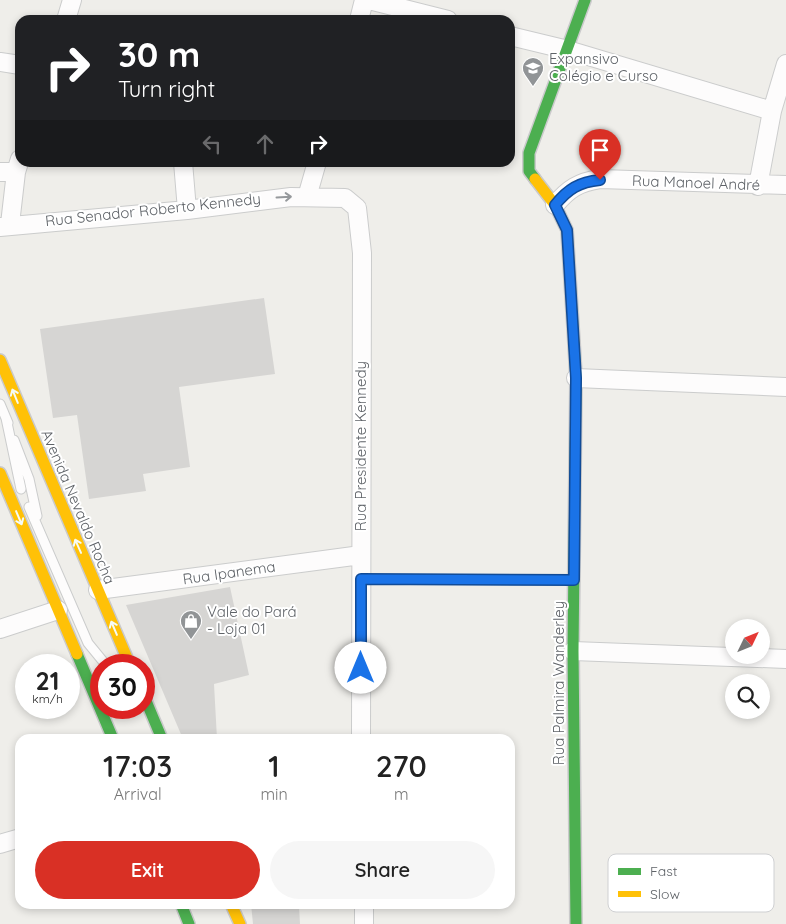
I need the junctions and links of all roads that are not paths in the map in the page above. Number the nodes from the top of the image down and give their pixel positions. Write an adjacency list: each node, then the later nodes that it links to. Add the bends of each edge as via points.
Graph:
1 (72, 0): 5 (street)
2 (364, 0): 6 (street)
3 (369, 0): 7 (street)
4 (585, 0): 9 (main road, Rua Palmira Wanderley)
5 (68, 15)
6 (360, 15)
7 (428, 15)
8 (515, 37): 9 (street)
9 (568, 50): 13 (street); 20 (main road, Rua Palmira Wanderley, via 529,153 532,178)
10 (0, 62): 11 (street)
11 (15, 64)
12 (786, 64): 13 (street)
13 (772, 111): 18 (street)
14 (183, 167): 21 (street)
15 (316, 167): 19 (street)
16 (12, 168): 22 (street)
17 (786, 185): 18 (street, Rua Manoel André)
18 (758, 186): 20 (street, Rua Manoel André, via 585,181 568,190)
19 (307, 197): 21 (street, Rua Senador Roberto Kennedy, one-way to 19, via 265,198); 28 (street, Rua Presidente Kennedy, via 345,198 357,208 362,254)
20 (555, 205): 24 (main road, Rua Palmira Wanderley, via 567,230)
21 (187, 210): 22 (street, Rua Senador Roberto Kennedy)
22 (5, 226)
23 (0, 360): 31 (main road, Avenida Nevaldo Rocha, one-way to 23)
24 (576, 378): 25 (street); 30 (main road, Rua Palmira Wanderley)
25 (786, 387)
26 (0, 404): 34 (lane, via 6,418 18,484)
27 (0, 473): 32 (main road, one-way to 32)
28 (361, 555): 29 (street, Rua Presidente Kennedy); 31 (street, Rua Ipanema)
29 (361, 579): 30 (lane); 47 (street, Rua Presidente Kennedy)
30 (574, 580): 35 (main road, Rua Palmira Wanderley)
31 (98, 590): 37 (main road, Avenida Nevaldo Rocha, one-way to 31)
32 (58, 610): 33 (street); 40 (main road)
33 (0, 629)
34 (88, 643): 36 (lane); 38 (lane)
35 (573, 650): 39 (street); 56 (main road, Rua Palmira Wanderley)
36 (97, 654)
37 (125, 654)
38 (90, 658)
39 (786, 659)
40 (90, 684)
41 (105, 719): 44 (main road)
42 (148, 719): 45 (lane)
43 (153, 719): 46 (main road)
44 (112, 734)
45 (159, 734)
46 (160, 734)
47 (361, 734)
48 (15, 840): 49 (street)
49 (0, 844)
50 (183, 909): 53 (main road)
51 (233, 909): 54 (main road)
52 (364, 909): 55 (street)
53 (189, 924)
54 (240, 924)
55 (364, 924)
56 (576, 924)

